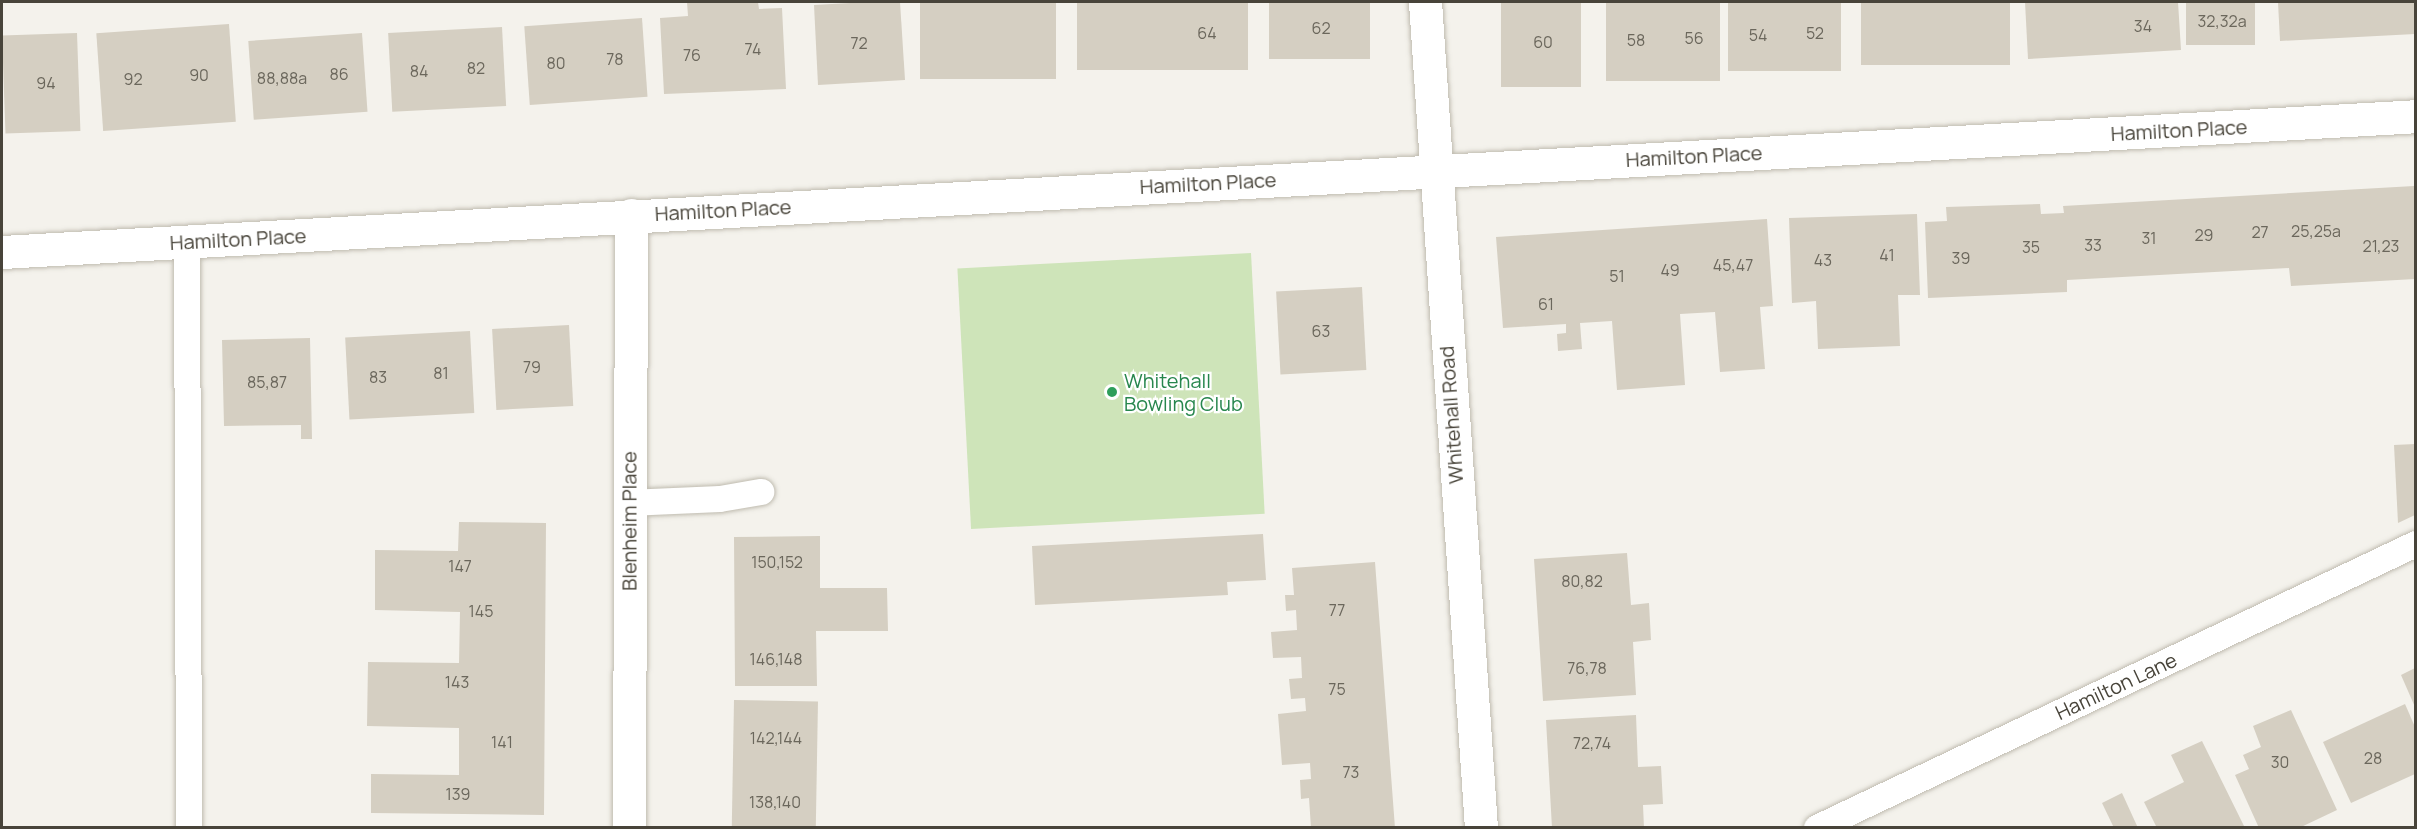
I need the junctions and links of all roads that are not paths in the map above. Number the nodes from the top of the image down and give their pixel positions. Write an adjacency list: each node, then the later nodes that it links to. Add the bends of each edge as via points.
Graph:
1 (1425, 2): 3 (street, Whitehall Road)
2 (2415, 116): 3 (street, Hamilton Place)
3 (1434, 171): 4 (street, Hamilton Place); 12 (street, Whitehall Road)
4 (631, 215): 5 (street, Hamilton Place); 8 (street, Blenheim Place)
5 (188, 243): 6 (street, Hamilton Place); 10 (lane)
6 (2, 252)
7 (761, 492): 8 (lane, via 720,499)
8 (628, 503): 11 (street, Blenheim Place)
9 (2415, 544): 13 (lane, Hamilton Lane)
10 (189, 828)
11 (629, 828)
12 (1481, 828)
13 (1817, 828)

